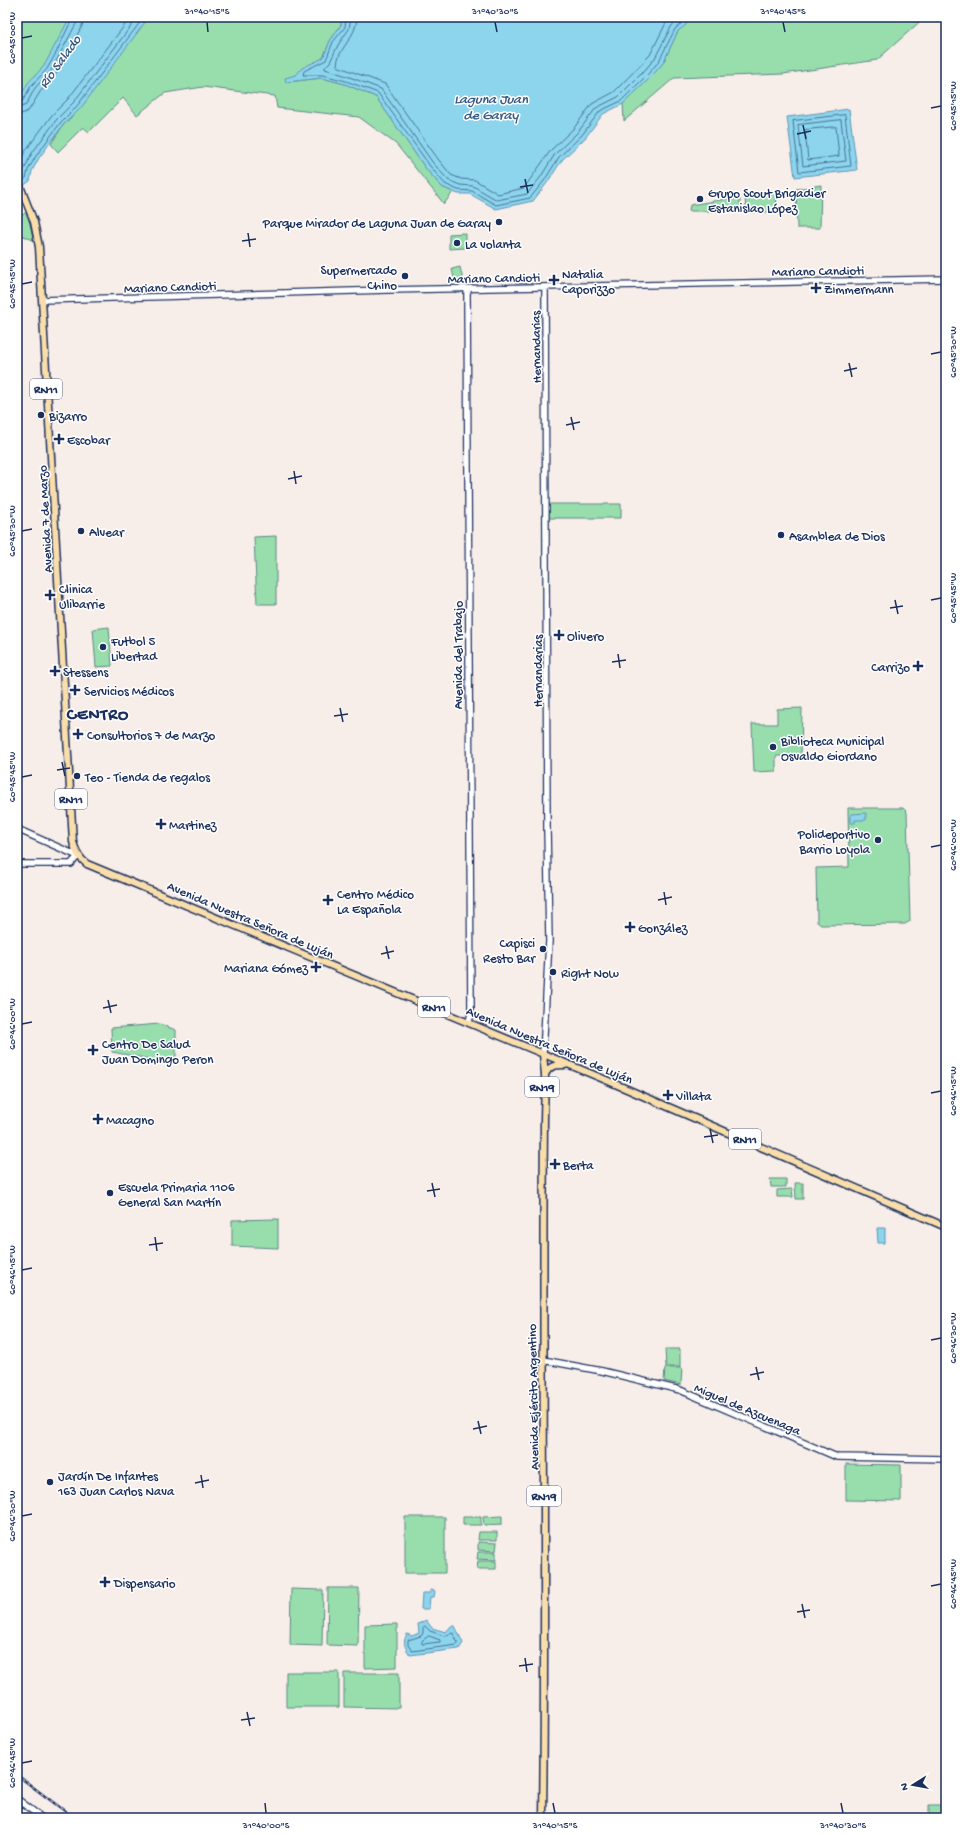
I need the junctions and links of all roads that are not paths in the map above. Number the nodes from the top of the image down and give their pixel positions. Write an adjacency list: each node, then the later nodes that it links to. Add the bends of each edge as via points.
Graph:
1 (17, 178): 5 (main road, Avenida 7 de Marzo / RN11, via 34,222 39,247)
2 (946, 279): 3 (street, Mariano Candioti)
3 (545, 287): 4 (street, Mariano Candioti); 10 (street, Hernandarias, via 549,913)
4 (469, 289): 5 (street, Mariano Candioti); 9 (street, Avenida del Trabajo, via 467,292 471,1014)
5 (42, 300): 7 (main road, Avenida 7 de Marzo / RN11, via 73,842)
6 (17, 828): 7 (street)
7 (78, 856): 8 (street, via 71,864); 9 (main road, Avenida Nuestra Señora de Luján / RN11, via 88,864)
8 (17, 864)
9 (468, 1022): 10 (main road, Avenida Nuestra Señora de Luján / RN11)
10 (543, 1054): 11 (main road, Avenida Nuestra Señora de Luján / RN11); 12 (main road, Avenida Ejército Argentino / RN19); 13 (main road, Avenida Ejército Argentino / RN19, via 541,1070)
11 (569, 1065): 12 (main road, via 553,1066); 14 (main road, Avenida Nuestra Señora de Luján / RN11)
12 (545, 1075): 13 (main road, Avenida Ejército Argentino / RN19)
13 (544, 1120): 15 (main road, Avenida Ejército Argentino / RN19)
14 (946, 1227)
15 (543, 1360): 16 (street, Miguel de Azcuenaga, via 680,1390 837,1458); 19 (main road, Avenida Ejército Argentino / RN19)
16 (946, 1459)
17 (17, 1799): 18 (street)
18 (42, 1818)
19 (543, 1818)

